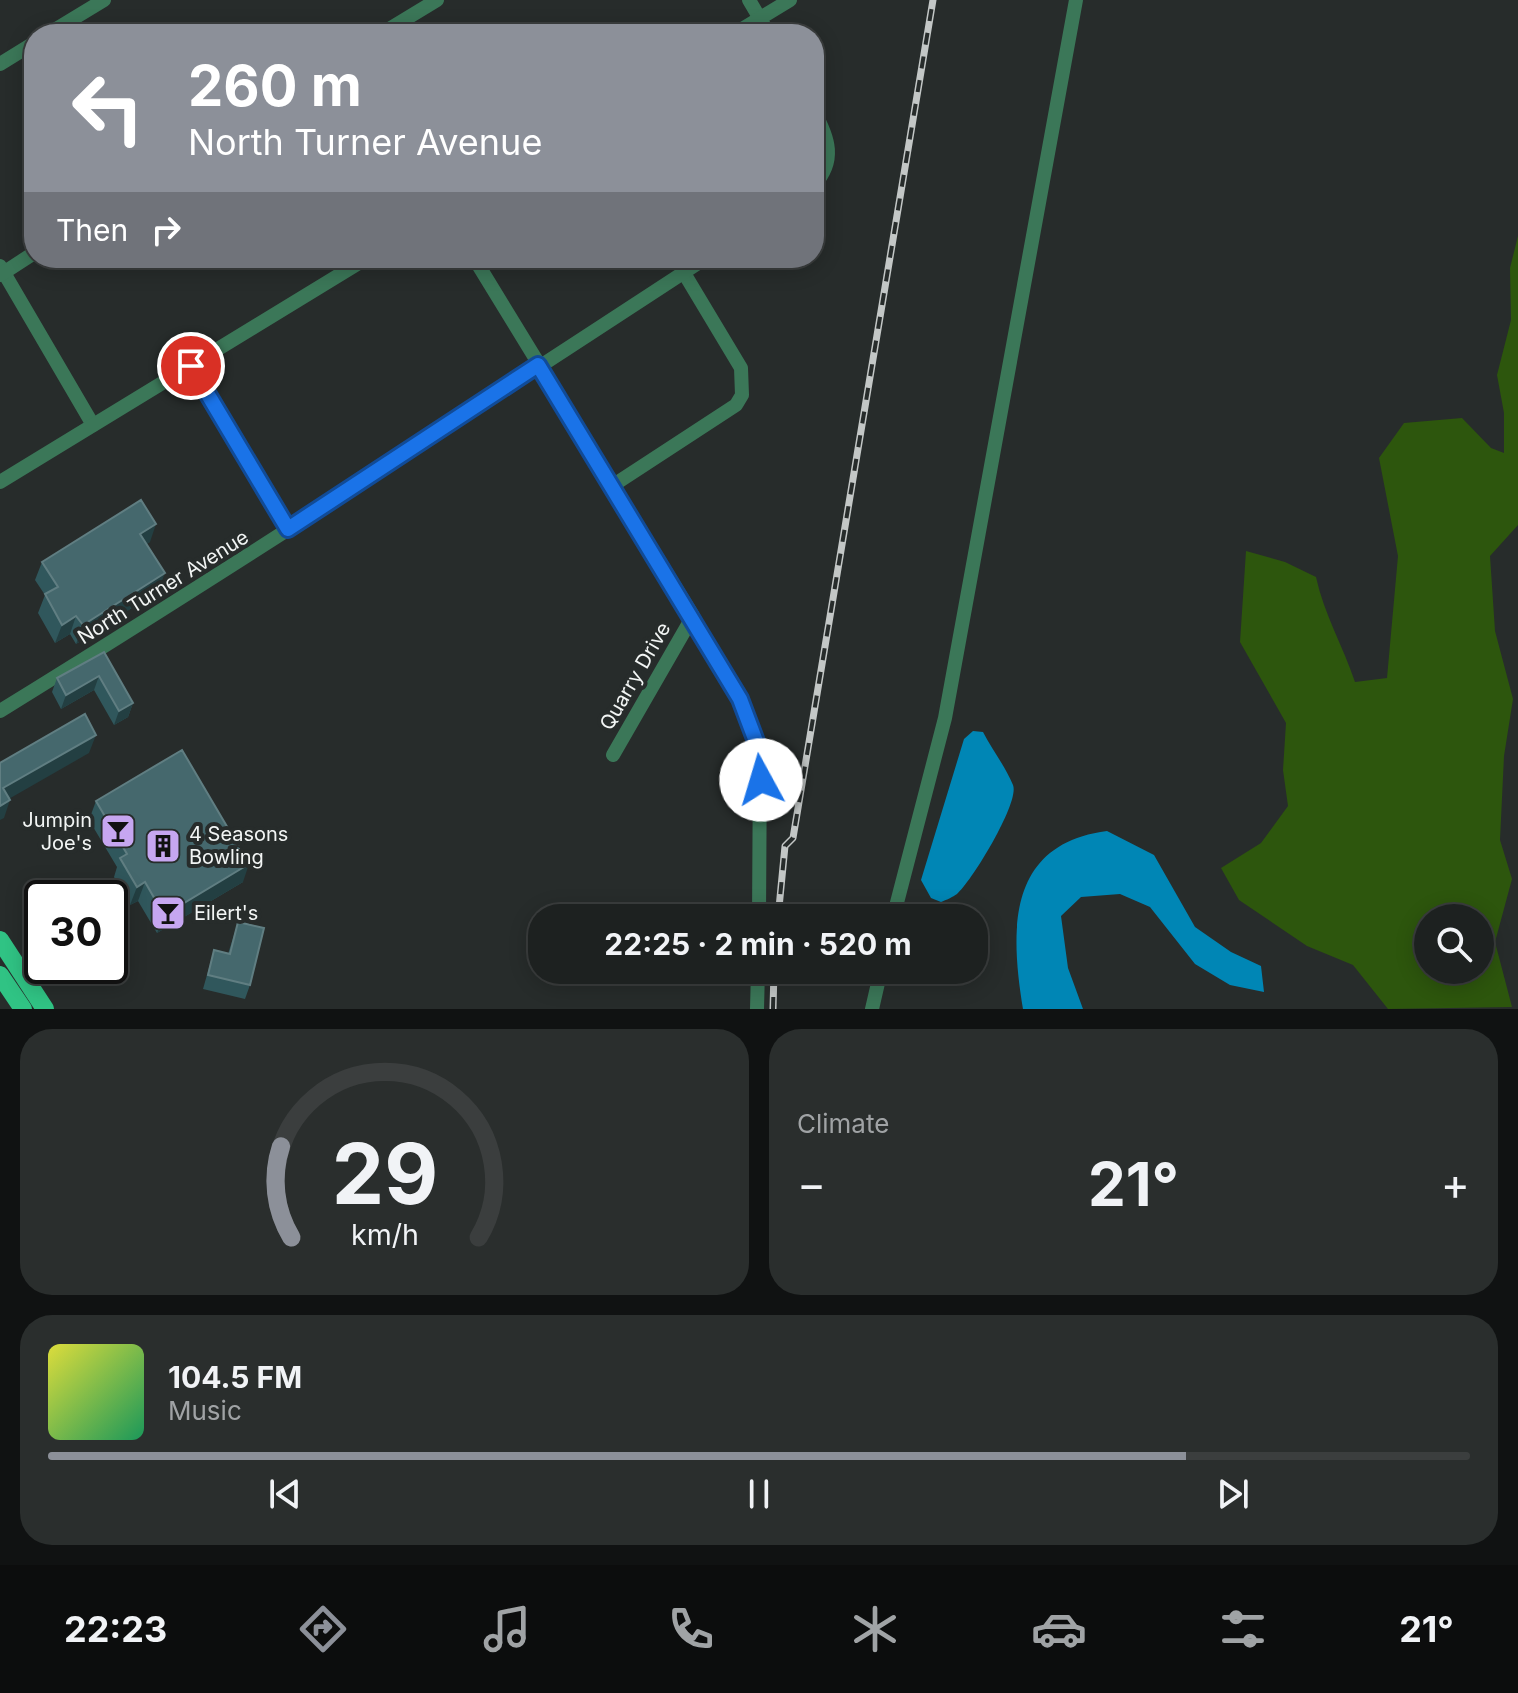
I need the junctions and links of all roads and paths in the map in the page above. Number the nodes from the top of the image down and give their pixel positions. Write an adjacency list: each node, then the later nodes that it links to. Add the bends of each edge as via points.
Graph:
1 (104, 0): 7 (street)
2 (437, 0): 8 (street)
3 (749, 0): 6 (street)
4 (790, 0): 6 (street)
5 (1076, 0): 31 (street, via 945,718)
6 (760, 18): 9 (street); 10 (street)
7 (64, 24)
8 (397, 24)
9 (750, 24)
10 (763, 24)
11 (24, 49): 12 (street)
12 (0, 64)
13 (824, 129): 14 (street, via 829,145)
14 (824, 169)
15 (24, 258): 19 (street)
16 (351, 268): 22 (street)
17 (480, 268): 21 (street)
18 (691, 268): 20 (street, North Turner Avenue)
19 (1, 271): 23 (street)
20 (684, 273): 21 (street, North Turner Avenue); 25 (street, via 741,368 742,395 736,405)
21 (538, 365): 25 (street); 26 (street, North Turner Avenue)
22 (191, 366): 23 (street); 26 (street)
23 (93, 425): 24 (street)
24 (0, 482)
25 (612, 486): 27 (street)
26 (288, 529): 28 (street, North Turner Avenue)
27 (693, 616): 29 (street, Quarry Drive); 30 (street, via 740,699 760,752)
28 (0, 711)
29 (613, 755)
30 (759, 904)
31 (897, 904)
32 (0, 940): 37 (main road)
33 (0, 975): 36 (main road)
34 (758, 984): 38 (street)
35 (878, 984): 39 (street)
36 (23, 1009)
37 (45, 1009)
38 (757, 1009)
39 (872, 1009)

